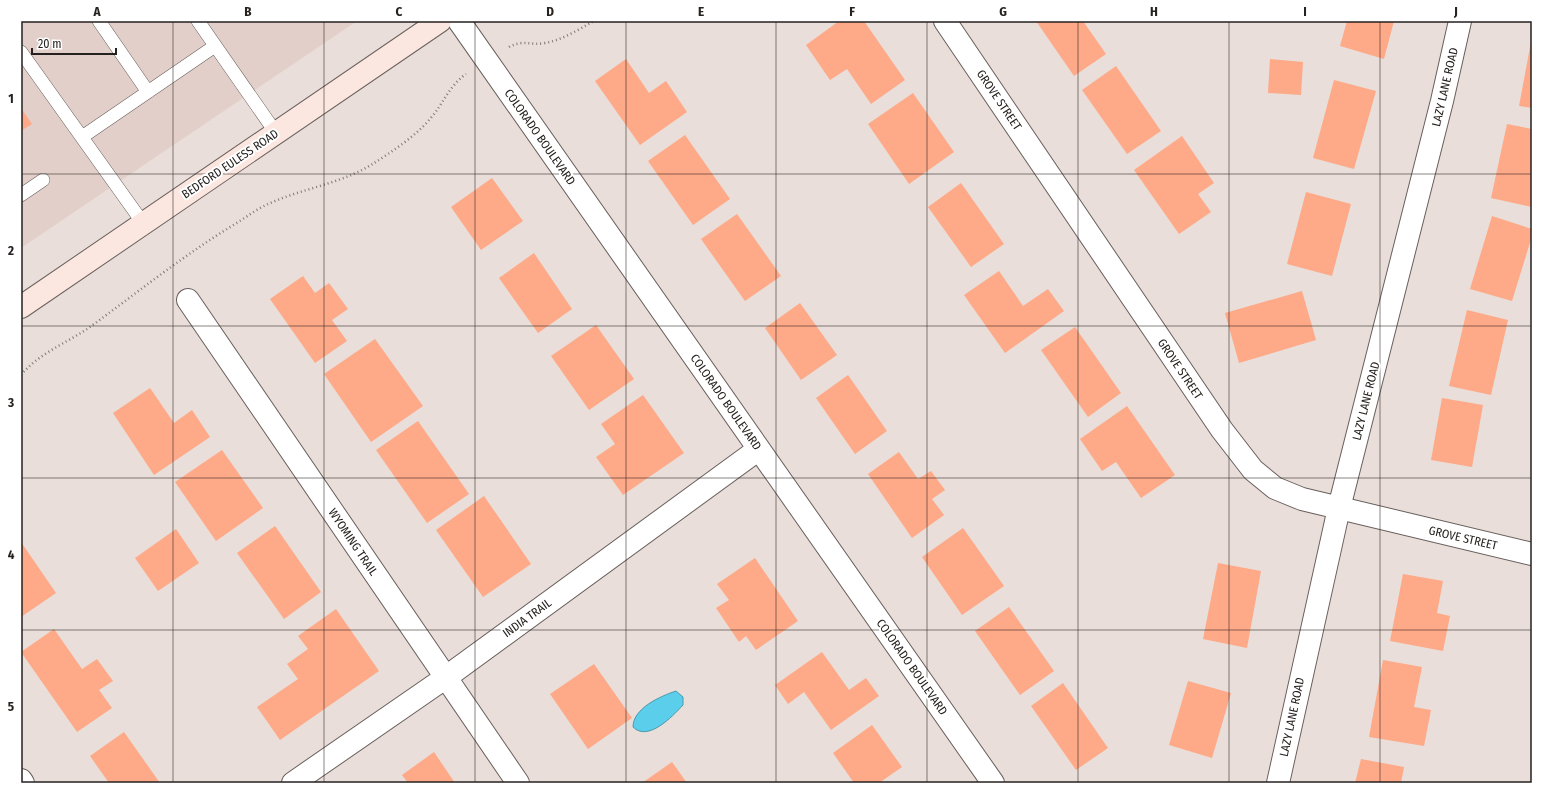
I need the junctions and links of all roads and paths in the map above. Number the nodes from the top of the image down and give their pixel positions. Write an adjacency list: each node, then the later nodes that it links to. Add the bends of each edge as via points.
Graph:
1 (99, 21): 11 (lane)
2 (198, 21): 8 (lane)
3 (440, 21): 12 (main road, BEDFORD EULESS ROAD)
4 (459, 21): 10 (street, COLORADO BOULEVARD)
5 (594, 21): 10 (path, via 552,41 536,44 519,42)
6 (945, 21): 21 (street, GROVE STREET, via 1222,430 1253,470 1275,488 1302,499)
7 (1460, 21): 21 (street, LAZY LANE ROAD)
8 (215, 46): 11 (lane); 12 (lane)
9 (21, 52): 13 (lane)
10 (487, 60): 19 (path, via 456,81 436,112 422,127 371,164 347,177 262,207 208,240 75,337 40,357); 20 (street, COLORADO BOULEVARD)
11 (148, 92): 13 (lane)
12 (276, 133): 16 (main road, BEDFORD EULESS ROAD)
13 (82, 137): 16 (lane)
14 (43, 180): 15 (lane)
15 (21, 195)
16 (143, 223): 18 (main road, BEDFORD EULESS ROAD)
17 (188, 300): 23 (street, WYOMING TRAIL)
18 (21, 307)
19 (21, 375)
20 (759, 449): 23 (street, INDIA TRAIL); 28 (street, COLORADO BOULEVARD)
21 (1339, 508): 22 (street, GROVE STREET); 29 (street, LAZY LANE ROAD)
22 (1532, 554)
23 (445, 678): 26 (street, INDIA TRAIL); 27 (street, WYOMING TRAIL)
24 (21, 780): 25 (street)
25 (23, 783)
26 (293, 783)
27 (518, 783)
28 (993, 783)
29 (1278, 783)

